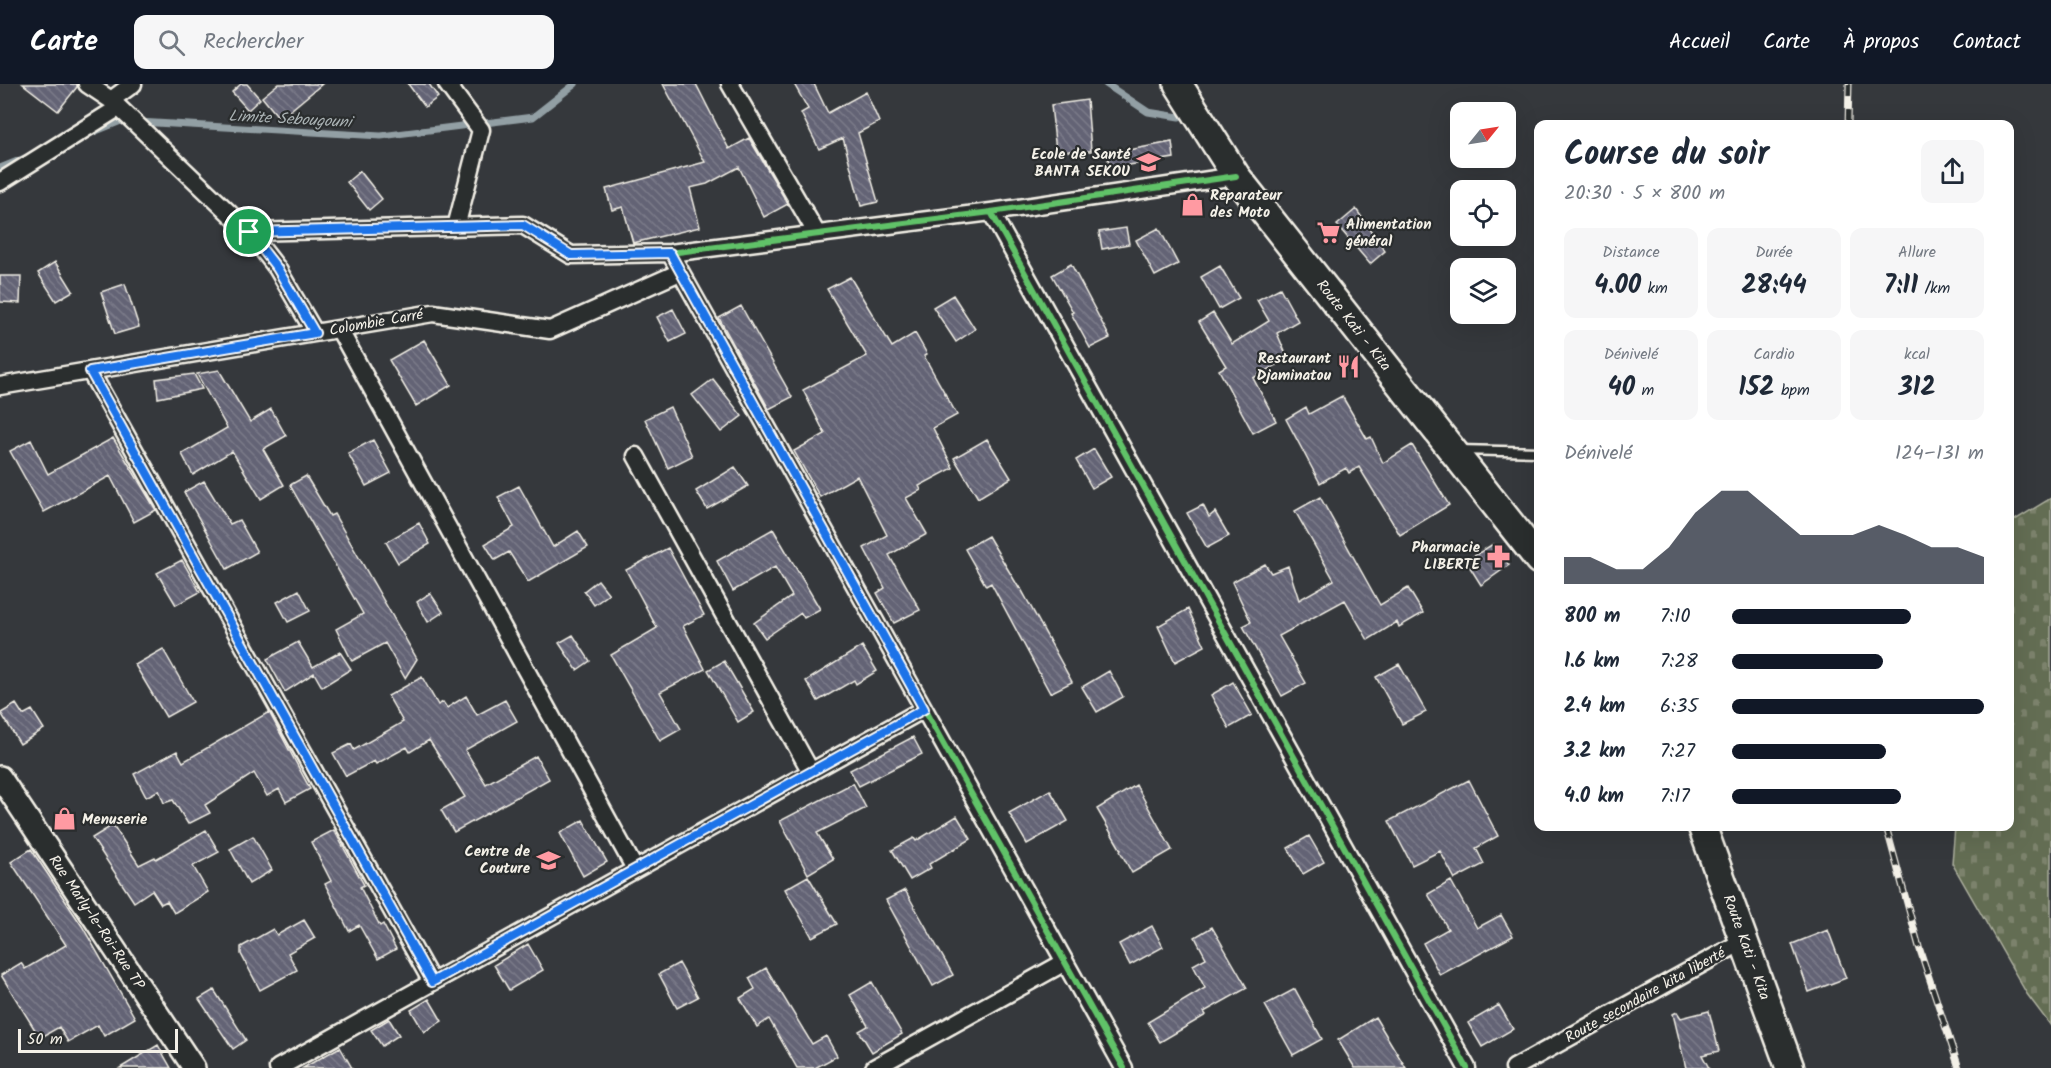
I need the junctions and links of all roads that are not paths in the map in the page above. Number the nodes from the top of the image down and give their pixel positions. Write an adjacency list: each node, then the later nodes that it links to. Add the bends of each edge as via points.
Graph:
1 (87, 84): 6 (street)
2 (133, 84): 6 (street)
3 (447, 84): 10 (street, via 482,130)
4 (730, 84): 12 (street)
5 (1178, 84): 7 (main road, Route Kati - Kita)
6 (114, 104): 8 (street); 11 (street)
7 (1236, 176): 9 (street); 19 (main road, Route Kati - Kita)
8 (0, 182)
9 (991, 212): 12 (street); 35 (street)
10 (456, 227): 11 (street); 13 (street, via 523,225 571,255)
11 (249, 232): 16 (street, via 277,268)
12 (817, 234): 13 (street)
13 (670, 253): 14 (street)
14 (680, 272): 15 (street, Colombie Carré, via 550,330 432,313); 23 (street)
15 (339, 328): 16 (street, Colombie Carré); 27 (street)
16 (315, 333): 17 (street, Colombie Carré)
17 (90, 371): 18 (street, Colombie Carré); 30 (street)
18 (0, 386)
19 (1452, 450): 20 (lane); 22 (main road, Route Kati - Kita)
20 (1534, 452)
21 (636, 456): 24 (street)
22 (1534, 554)
23 (924, 709): 24 (street); 29 (street)
24 (811, 772): 27 (street)
25 (0, 777): 31 (street, Rue Marly-le-Roi-Rue TP)
26 (1704, 831): 28 (main road, Route Kati - Kita)
27 (635, 869): 30 (street)
28 (1744, 940): 36 (street, Route secondaire kita liberté); 37 (main road, Route Kati - Kita)
29 (1065, 962): 33 (street); 34 (street)
30 (432, 982): 32 (street)
31 (194, 1068)
32 (278, 1068)
33 (874, 1068)
34 (1124, 1068)
35 (1467, 1068)
36 (1514, 1068)
37 (1790, 1068)

